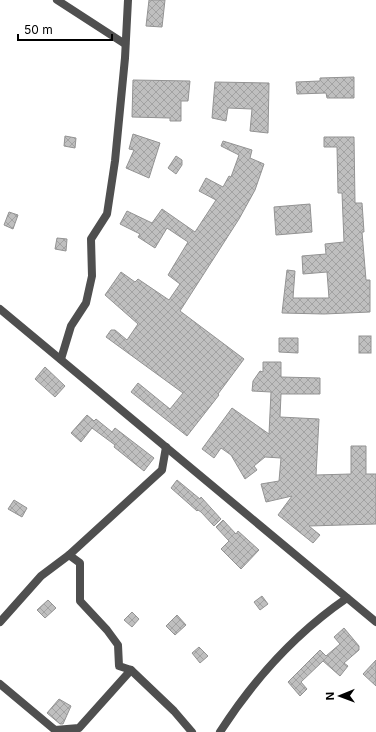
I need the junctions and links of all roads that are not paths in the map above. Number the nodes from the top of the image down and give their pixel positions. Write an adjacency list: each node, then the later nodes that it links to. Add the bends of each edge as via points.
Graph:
1 (57, 0): 3 (street)
2 (128, 0): 3 (street)
3 (125, 44): 5 (street, via 115,161 107,214 91,239 92,276 86,303 71,326)
4 (0, 309): 5 (street)
5 (61, 359): 6 (street)
6 (166, 446): 7 (street, via 162,470); 8 (street)
7 (69, 555): 9 (street, via 40,576); 11 (street, via 80,563 80,602 118,645 119,666)
8 (347, 598): 10 (street); 14 (street, via 289,644 258,680)
9 (0, 622)
10 (376, 622)
11 (131, 670): 12 (street, via 80,728 55,730); 13 (street)
12 (0, 684)
13 (192, 732)
14 (220, 732)

